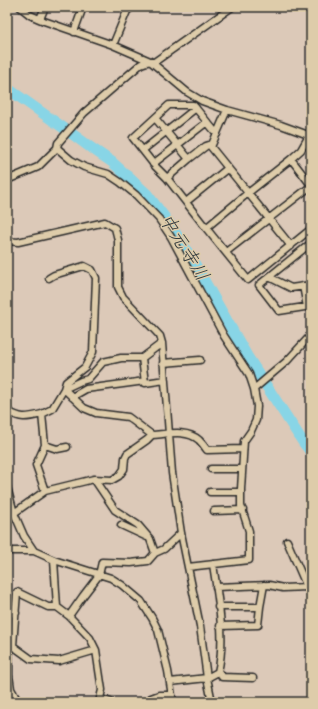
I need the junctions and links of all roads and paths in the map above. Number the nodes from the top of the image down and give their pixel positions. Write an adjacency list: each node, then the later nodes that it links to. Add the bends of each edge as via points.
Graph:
1 (20, 7): 6 (street)
2 (45, 7): 6 (street)
3 (83, 7): 7 (street)
4 (232, 7): 9 (street)
5 (127, 8): 8 (street)
6 (40, 19): 7 (street)
7 (74, 32): 8 (street)
8 (113, 45): 9 (street)
9 (151, 62): 10 (street); 20 (street, via 141,64 84,113)
10 (195, 97): 11 (street); 12 (street)
11 (194, 107): 13 (street, via 169,105); 14 (street); 15 (street)
12 (227, 110): 16 (street); 17 (street)
13 (155, 118): 15 (street); 21 (street, via 133,138)
14 (207, 122): 16 (street); 19 (street)
15 (166, 132): 19 (street); 21 (street)
16 (217, 134): 18 (street)
17 (310, 136): 22 (street)
18 (212, 144): 23 (street); 25 (street, via 211,147)
19 (177, 145): 23 (street); 24 (street)
20 (58, 146): 27 (street, via 38,166); 51 (street, via 71,160 108,174 120,182 159,220 171,237 224,336)
21 (143, 150): 24 (street)
22 (291, 159): 28 (street); 29 (street)
23 (189, 160): 26 (street)
24 (153, 164): 26 (street)
25 (228, 168): 29 (street); 30 (street)
26 (167, 178): 30 (street)
27 (7, 180)
28 (311, 186): 31 (street)
29 (248, 193): 31 (street); 32 (street)
30 (186, 202): 32 (street)
31 (269, 219): 36 (street); 37 (street)
32 (206, 228): 37 (street)
33 (311, 229): 36 (street)
34 (7, 241): 45 (street, via 18,242 105,222 116,228 118,287 123,297 160,336)
35 (310, 245): 40 (street)
36 (291, 246): 38 (street)
37 (226, 252): 38 (street, via 248,280)
38 (260, 270): 40 (street)
39 (49, 278): 52 (street, via 84,266 92,270 96,278 93,352 85,368 66,382)
40 (268, 278): 42 (street, via 291,288); 43 (street, via 259,285 279,311)
41 (311, 285): 42 (street)
42 (303, 286): 43 (street)
43 (309, 307)
44 (311, 335): 51 (street, via 287,361)
45 (162, 343): 46 (street); 48 (street)
46 (142, 358): 50 (street); 52 (street, via 121,358 103,362 88,379)
47 (200, 360): 48 (street)
48 (164, 363): 49 (street)
49 (165, 380): 50 (street); 56 (street)
50 (145, 381): 53 (street, via 86,389)
51 (256, 387): 60 (street, via 256,420 244,440)
52 (64, 389): 53 (street); 55 (street, via 52,409)
53 (72, 397): 57 (street, via 84,408 96,413 128,417)
54 (7, 411): 55 (street, via 19,417)
55 (42, 414): 58 (street)
56 (170, 433): 57 (street); 60 (street, via 193,436 208,450); 72 (street, via 172,473)
57 (152, 434): 63 (street, via 127,454 124,469 119,476 112,480)
58 (45, 445): 59 (street, via 57,449); 65 (street, via 36,465)
59 (67, 448)
60 (243, 449): 62 (street)
61 (211, 469): 62 (street)
62 (242, 469): 67 (street)
63 (94, 480): 65 (street); 73 (street, via 115,510 138,525)
64 (7, 488): 70 (street)
65 (45, 491): 70 (street)
66 (210, 492): 67 (street)
67 (241, 492): 68 (street)
68 (242, 510): 69 (street); 79 (street, via 249,531 249,560)
69 (214, 511)
70 (14, 514): 76 (street)
71 (120, 525): 73 (street)
72 (181, 533): 77 (street, via 164,549); 80 (street)
73 (150, 539): 77 (street)
74 (287, 541): 84 (street)
75 (7, 551): 76 (street)
76 (34, 551): 78 (street)
77 (155, 553): 81 (street, via 148,561 102,562)
78 (54, 560): 81 (street); 86 (street)
79 (213, 564): 80 (street); 83 (street)
80 (188, 566): 96 (street)
81 (99, 575): 91 (street); 98 (street, via 111,578 122,585 147,609 158,630)
82 (264, 585): 83 (street); 84 (street); 88 (street)
83 (216, 587): 87 (street)
84 (307, 588): 85 (street)
85 (311, 593)
86 (57, 607): 89 (street, via 48,607 17,592); 91 (street)
87 (218, 607): 88 (street); 92 (street)
88 (260, 607): 92 (street, via 258,625)
89 (16, 613): 90 (street); 93 (street)
90 (7, 614)
91 (69, 616): 94 (street, via 90,638)
92 (220, 626): 95 (street)
93 (13, 646): 94 (street, via 31,659 59,661); 101 (street, via 9,651 9,676 11,689)
94 (96, 650): 102 (street, via 102,690)
95 (218, 672): 96 (street); 97 (street, via 222,677)
96 (207, 678): 98 (street); 106 (street)
97 (253, 678)
98 (170, 682): 99 (street)
99 (172, 695): 104 (street, via 159,695 150,698); 105 (street)
100 (7, 700): 101 (street)
101 (18, 700)
102 (100, 700): 103 (street)
103 (111, 702)
104 (148, 702)
105 (172, 702)
106 (212, 702)

